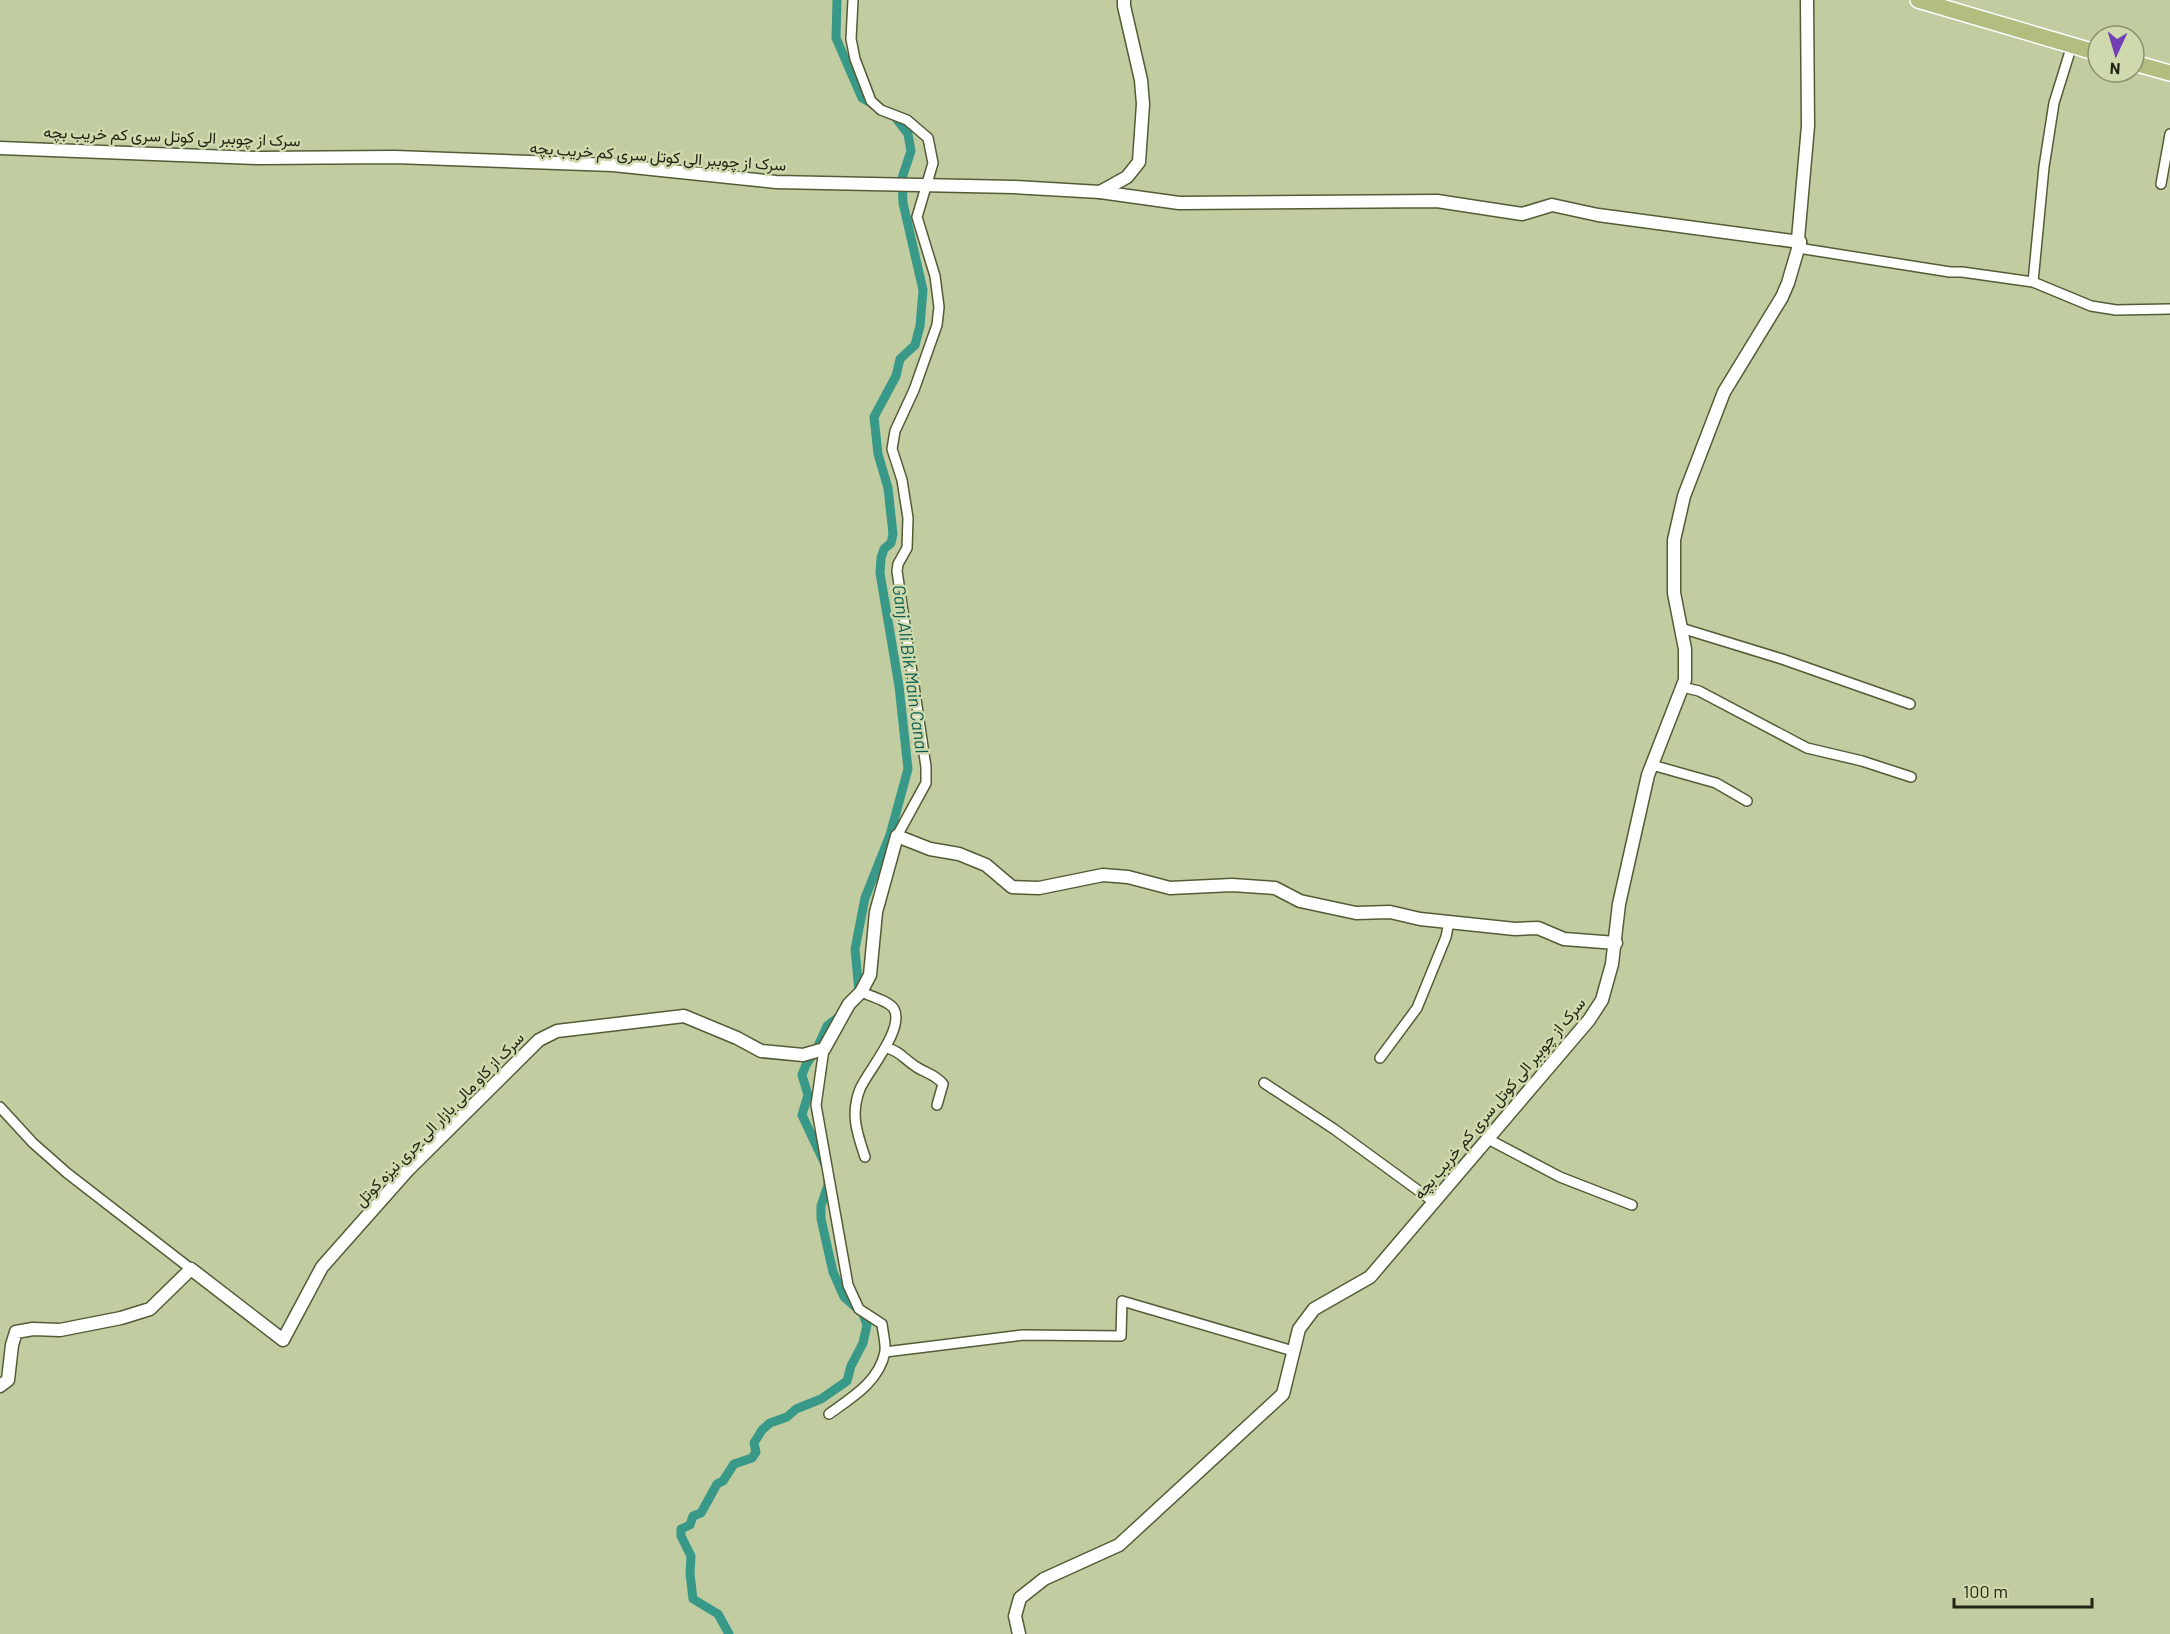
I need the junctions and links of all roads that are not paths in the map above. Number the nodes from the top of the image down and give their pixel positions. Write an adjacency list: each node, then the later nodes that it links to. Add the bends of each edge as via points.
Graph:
1 (853, 0): 12 (street, via 851,39 871,100 881,110 907,120 928,138 933,163)
2 (1124, 0): 13 (street, via 1141,80 1139,162 1127,177)
3 (1807, 0): 14 (street, سرک از چوببر الی کوتل سری کم خریب بچه, via 1808,126)
4 (1918, 0): 5 (main road)
5 (2072, 45): 6 (main road); 15 (street, via 2054,103)
6 (2086, 49)
7 (2146, 67): 8 (main road)
8 (2170, 74)
9 (2170, 134): 11 (street)
10 (0, 148): 12 (street, سرک از چوببر الی کوتل سری کم خریب بچه, via 613,165 776,182)
11 (2161, 184)
12 (928, 186): 13 (street, سرک از چوببر الی کوتل سری کم خریب بچه); 23 (street, via 917,217 935,276 938,325 895,431 892,449 908,518 907,548 897,571 898,592 926,783)
13 (1100, 192): 14 (street, سرک از چوببر الی کوتل سری کم خریب بچه, via 1179,203 1437,201 1522,214 1552,205)
14 (1799, 245): 15 (street); 17 (street, سرک از چوببر الی کوتل سری کم خریب بچه, via 1774,312 1724,392 1684,496 1674,540 1674,592)
15 (2032, 282): 16 (street, via 2091,306 2116,310)
16 (2170, 309)
17 (1681, 628): 18 (street, سرک از چوببر الی کوتل سری کم خریب بچه, via 1685,649); 19 (street)
18 (1682, 687): 20 (street, سرک از چوببر الی کوتل سری کم خریب بچه); 21 (street, via 1699,691 1807,748)
19 (1910, 704)
20 (1652, 765): 22 (street, via 1716,783); 25 (street, سرک از چوببر الی کوتل سری کم خریب بچه, via 1632,838)
21 (1911, 777)
22 (1747, 801)
23 (897, 836): 24 (street, via 986,865 1012,887 1039,888 1103,875 1170,888 1275,888 1300,901 1356,913 1390,912); 26 (street, via 876,912 870,975)
24 (1449, 922): 25 (street, via 1538,928 1564,939); 29 (street, via 1417,1008)
25 (1616, 943): 33 (street, سرک از چوببر الی کوتل سری کم خریب بچه, via 1602,1000 1589,1020)
26 (861, 992): 27 (street, via 894,1010); 28 (street, via 849,1004)
27 (887, 1047): 31 (street, via 898,1050 944,1084); 34 (street, via 860,1088 855,1125)
28 (824, 1049): 37 (street, سرک از کاو مالی بازار الی جری نیزه کوتل, via 803,1055 761,1051 684,1016 557,1031 539,1040 407,1171 322,1267 283,1340); 38 (street, via 816,1106 848,1284 859,1309 882,1324)
29 (1380, 1058)
30 (1264, 1083): 35 (street)
31 (936, 1105)
32 (0, 1107): 37 (street, via 67,1173)
33 (1488, 1139): 35 (street, سرک از چوببر الی کوتل سری کم خریب بچه); 36 (street, via 1560,1177)
34 (865, 1156)
35 (1434, 1202): 39 (street, سرک از چوببر الی کوتل سری کم خریب بچه, via 1370,1277 1314,1309 1299,1329)
36 (1632, 1205)
37 (190, 1269): 40 (street, via 150,1308 60,1330 16,1332 8,1380)
38 (885, 1352): 39 (street, via 1023,1335 1121,1336 1122,1301); 41 (street, via 869,1385)
39 (1293, 1352): 42 (street, سرک از چوببر الی کوتل سری کم خریب بچه, via 1283,1394 1137,1530 1119,1545 1044,1579 1020,1598 1015,1616)
40 (0, 1386)
41 (829, 1414)
42 (1019, 1634)

